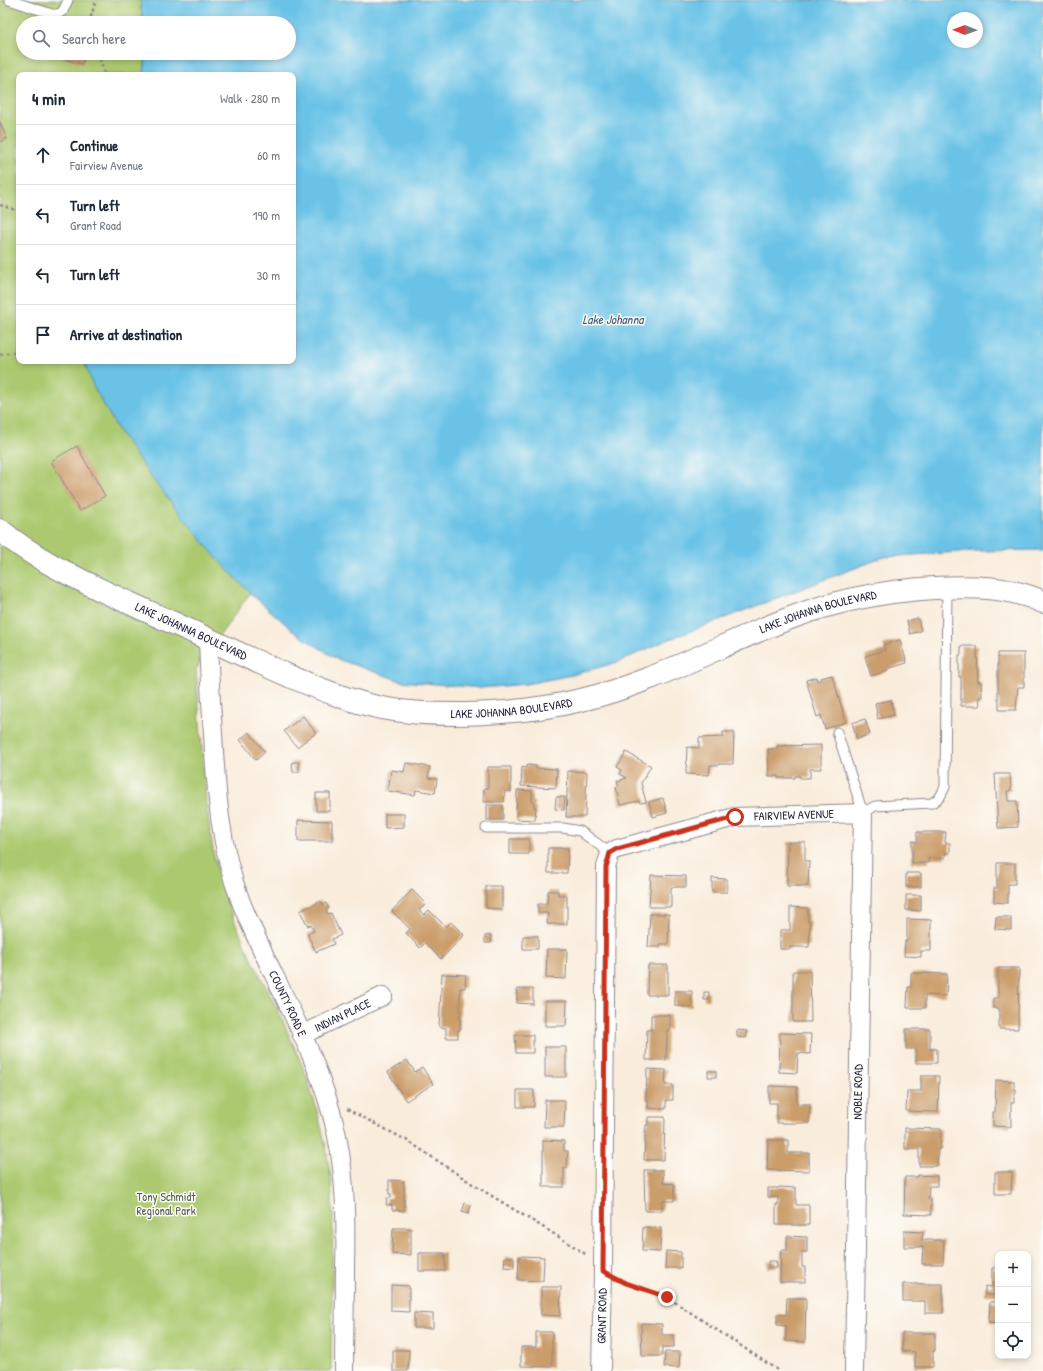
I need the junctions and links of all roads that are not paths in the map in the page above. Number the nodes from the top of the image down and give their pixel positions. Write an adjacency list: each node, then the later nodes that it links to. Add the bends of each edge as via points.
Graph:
1 (9, 0): 2 (lane, via 52,14 63,11)
2 (68, 0)
3 (0, 530): 6 (street, LAKE JOHANNA BOULEVARD, via 18,545 68,574)
4 (947, 587): 5 (street, LAKE JOHANNA BOULEVARD, via 1007,590); 6 (street, LAKE JOHANNA BOULEVARD, via 877,594 834,603 792,617 621,689 543,708 509,711 420,713 382,708 344,698); 8 (lane, via 945,786 940,797 932,803 875,806)
5 (1043, 602)
6 (208, 640): 12 (street, COUNTY ROAD E, via 216,782 229,864 240,901)
7 (837, 732): 8 (lane)
8 (863, 813): 10 (street, FAIRVIEW AVENUE, via 735,817); 15 (street, NOBLE ROAD)
9 (486, 828): 10 (lane, via 563,828 580,831)
10 (610, 853): 14 (street, GRANT ROAD, via 606,867)
11 (383, 996): 12 (street, INDIAN PLACE)
12 (302, 1035): 13 (street, COUNTY ROAD E, via 317,1067 337,1136 345,1203)
13 (344, 1371)
14 (601, 1371)
15 (854, 1371)

